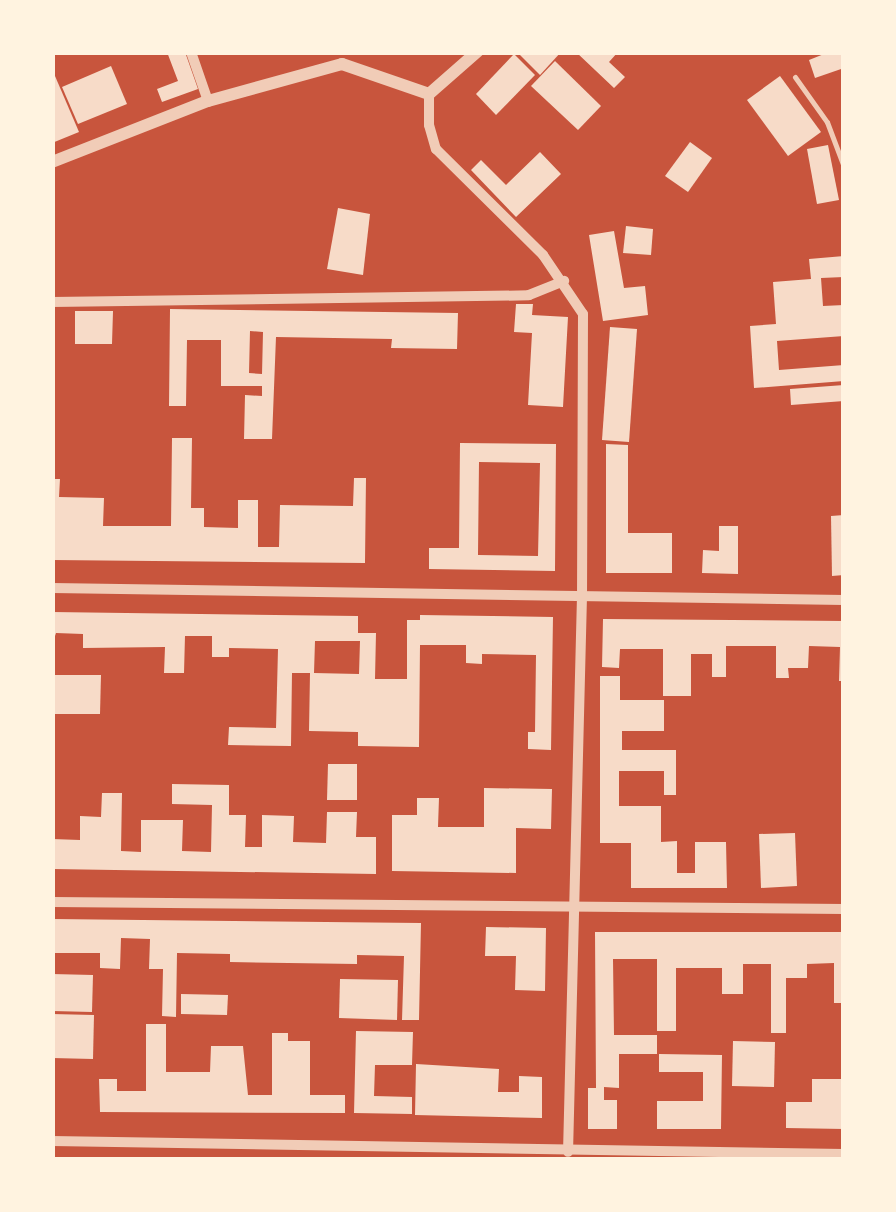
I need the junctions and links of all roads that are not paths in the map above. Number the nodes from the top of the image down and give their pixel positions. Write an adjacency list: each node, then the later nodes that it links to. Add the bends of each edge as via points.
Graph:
1 (191, 52): 6 (street)
2 (477, 52): 5 (street)
3 (342, 58): 5 (street); 6 (street)
4 (795, 76): 8 (lane, via 827,122)
5 (430, 94): 9 (street, via 436,149)
6 (208, 101): 7 (street)
7 (52, 162)
8 (844, 167)
9 (564, 281): 10 (street, via 529,295); 12 (street, via 583,314)
10 (52, 302)
11 (52, 588): 12 (street)
12 (582, 596): 13 (street); 15 (street)
13 (844, 600)
14 (52, 902): 15 (street)
15 (575, 908): 16 (street); 18 (street)
16 (844, 909)
17 (52, 1141): 18 (street)
18 (568, 1152): 19 (street)
19 (844, 1154)

